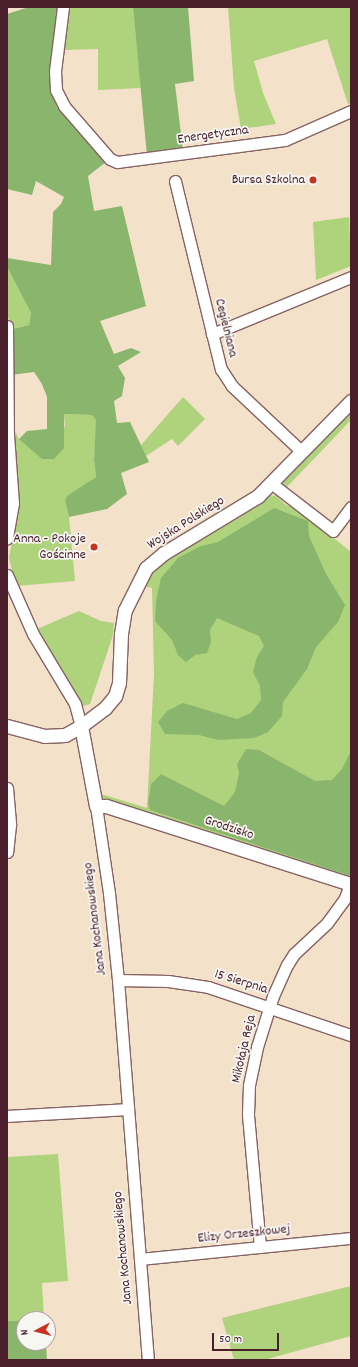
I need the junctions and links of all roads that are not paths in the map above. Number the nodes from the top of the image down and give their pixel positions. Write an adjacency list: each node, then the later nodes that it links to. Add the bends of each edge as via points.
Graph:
1 (63, 7): 2 (street, Energetyczna, via 55,71 56,90 64,106 110,159 124,162 285,140)
2 (351, 111)
3 (175, 181): 6 (street, Cegielniana)
4 (351, 277): 6 (street)
5 (7, 326): 11 (street, via 8,435 13,503)
6 (212, 334): 8 (street, Cegielniana, via 225,378)
7 (351, 401): 8 (street, Wojska Polskiego)
8 (302, 452): 9 (street, Wojska Polskiego)
9 (271, 483): 10 (street, via 332,531); 14 (street, Wojska Polskiego, via 246,504 164,553 146,568 125,610 117,690 105,708)
10 (351, 507)
11 (7, 538)
12 (7, 575): 14 (street, via 33,634 75,704)
13 (7, 726): 14 (street, Wojska Polskiego, via 44,736 65,735)
14 (81, 726): 16 (street, Jana Kochanowskiego)
15 (7, 788): 17 (street, via 10,826)
16 (96, 806): 18 (street, Grodzisko, via 106,806); 19 (street, Jana Kochanowskiego)
17 (7, 852)
18 (350, 884): 20 (street, Mikołaja Reja, via 345,898 327,923 294,954)
19 (118, 980): 20 (street, 15 Sierpnia, via 168,981 208,987); 22 (street, Jana Kochanowskiego)
20 (269, 1007): 21 (street, 15 Sierpnia); 25 (street, Mikołaja Reja, via 253,1066 249,1099 249,1139)
21 (351, 1035)
22 (128, 1109): 23 (street); 26 (street, Jana Kochanowskiego)
23 (7, 1116)
24 (351, 1238): 25 (street, Elizy Orzeszkowej)
25 (260, 1247): 26 (street, Elizy Orzeszkowej)
26 (140, 1259): 27 (street, Jana Kochanowskiego)
27 (148, 1360)

